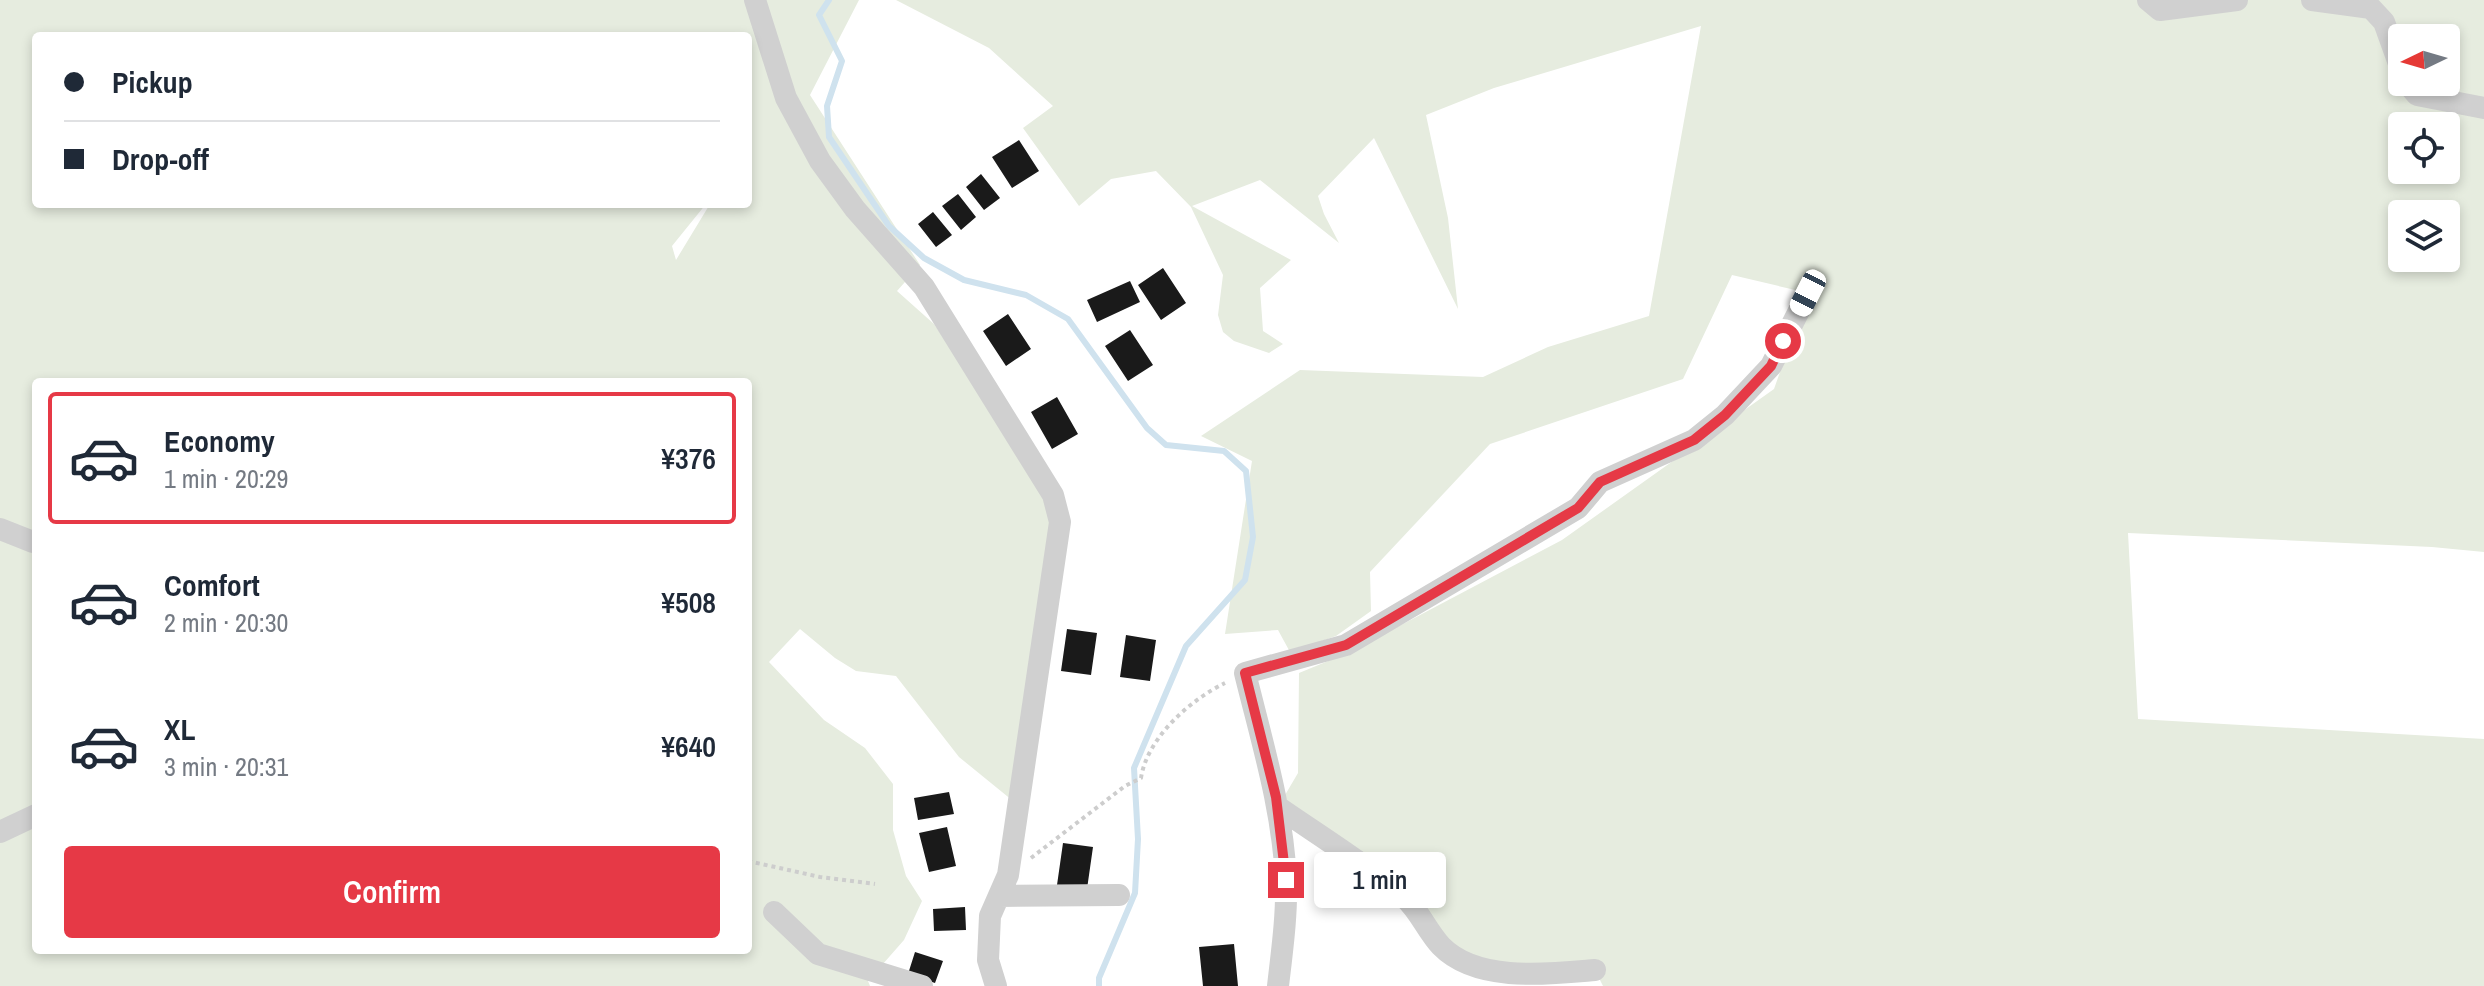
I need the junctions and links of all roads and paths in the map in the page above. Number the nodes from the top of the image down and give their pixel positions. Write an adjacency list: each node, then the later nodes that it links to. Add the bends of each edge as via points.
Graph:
1 (755, 0): 17 (street, via 786,98 820,161 924,287 1053,495 1060,522)
2 (2148, 0): 3 (street, via 2160,10)
3 (2237, 0)
4 (2312, 0): 5 (street)
5 (2364, 3): 6 (street)
6 (2388, 33)
7 (2422, 96): 8 (street)
8 (2484, 108)
9 (1808, 293): 12 (street, via 1771,366 1694,440 1600,482 1578,508 1346,645)
10 (0, 529): 11 (street)
11 (32, 542)
12 (1245, 673): 13 (street); 17 (path, via 1183,710 1150,752 1141,778)
13 (1278, 807): 22 (street, via 1407,900 1442,947 1461,962 1535,975); 25 (street, via 1286,880)
14 (32, 817): 15 (street)
15 (0, 832)
16 (752, 862): 18 (path)
17 (1008, 875): 20 (street)
18 (875, 884)
19 (1119, 895): 20 (street)
20 (999, 896): 24 (street, via 990,916 988,960)
21 (774, 912): 23 (street, via 818,954)
22 (1595, 970)
23 (922, 986)
24 (996, 986)
25 (1278, 986)

